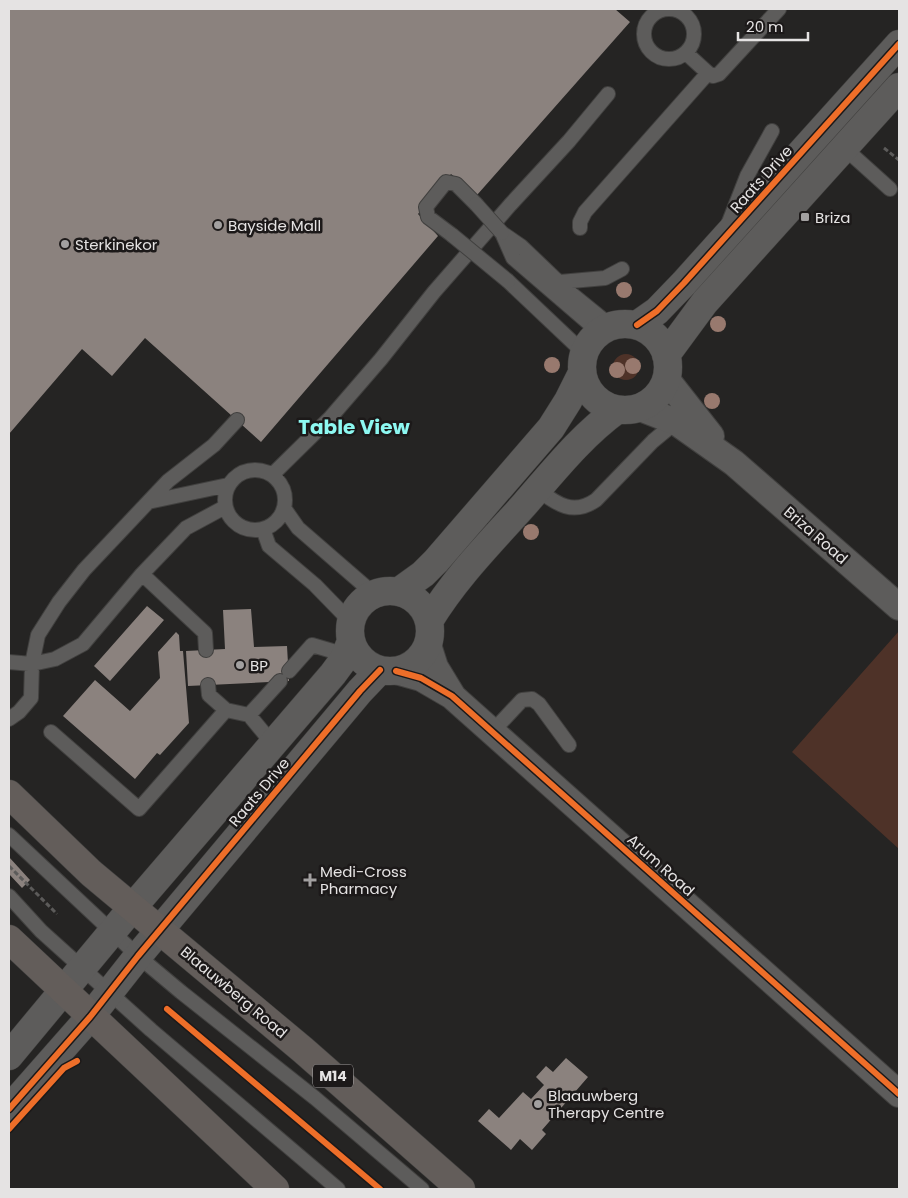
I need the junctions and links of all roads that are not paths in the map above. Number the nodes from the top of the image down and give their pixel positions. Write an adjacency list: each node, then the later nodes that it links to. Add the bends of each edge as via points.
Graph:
1 (778, 9): 5 (lane, via 719,74 713,76)
2 (692, 13): 4 (lane, via 693,43); 4 (lane, via 665,10 653,15 646,26 645,39 650,51 661,58 674,59)
3 (899, 44): 8 (street, Raats Drive)
4 (686, 53): 5 (lane)
5 (708, 73): 12 (lane, via 585,212)
6 (899, 87): 10 (street)
7 (608, 94): 22 (lane, via 434,292 330,418)
8 (824, 130): 10 (lane); 13 (street, Raats Drive)
9 (772, 131): 13 (lane, via 747,176)
10 (844, 148): 11 (lane); 17 (street, via 705,302)
11 (890, 188)
12 (580, 228)
13 (720, 243): 16 (street, Raats Drive, via 657,311)
14 (622, 270): 15 (lane, via 605,278)
15 (554, 284): 16 (lane, via 568,291); 16 (lane, bridge, via 531,265 521,246 502,233 456,184 446,182 426,207 428,217 508,280)
16 (602, 342): 17 (street, via 645,328 658,339); 18 (street, via 584,383 594,397 607,406); 30 (street, Raats Drive, via 551,428 423,574)
17 (666, 367): 18 (street, via 656,397); 21 (street, Briza Road, via 678,396)
18 (628, 409): 20 (street, Briza Road); 24 (street, via 598,423)
19 (237, 420): 25 (lane, via 214,445 168,481)
20 (676, 422): 21 (street, Briza Road); 24 (lane, via 589,505 582,508 563,506)
21 (734, 462): 31 (street, Briza Road)
22 (272, 475): 23 (lane, via 263,471 243,472); 27 (lane, via 283,490)
23 (228, 485): 25 (lane); 26 (lane)
24 (538, 490): 32 (street, via 447,592)
25 (148, 502): 36 (lane, via 84,570 59,602 38,635)
26 (225, 507): 28 (lane, via 234,522 243,528); 29 (lane, via 186,528)
27 (284, 508): 28 (lane, via 280,517); 30 (lane, via 298,528)
28 (263, 529): 33 (lane, via 269,546 316,585)
29 (142, 574): 34 (lane, via 204,634); 36 (lane, via 83,644 59,658)
30 (386, 593): 32 (street, via 406,594 420,605); 33 (street, via 361,603 353,615)
31 (899, 607)
32 (428, 633): 37 (street, via 416,662); 39 (street, Arum Road, via 435,667)
33 (349, 639): 37 (street, via 358,656 372,667); 41 (lane, via 312,645); 45 (street, Raats Drive, via 333,674)
34 (206, 650)
35 (9, 662): 36 (lane)
36 (32, 664): 42 (lane, via 30,698)
37 (388, 671): 39 (street, Arum Road, via 421,678); 52 (street, Raats Drive, via 360,690)
38 (208, 685): 40 (lane, via 209,695)
39 (452, 696): 44 (street, Arum Road)
40 (226, 710): 41 (lane); 43 (lane, via 139,809)
41 (249, 715): 45 (lane)
42 (9, 719)
43 (51, 732)
44 (492, 732): 46 (lane, via 522,700 532,699); 60 (street, Arum Road)
45 (273, 744): 50 (street, Raats Drive)
46 (569, 745)
47 (9, 794): 50 (main road, Blaauwberg Road / M14)
48 (9, 835): 51 (lane)
49 (9, 896): 55 (lane, via 41,931)
50 (132, 908): 51 (street, Raats Drive); 52 (main road, Blaauwberg Road / M14)
51 (112, 931): 54 (lane); 55 (street, Raats Drive)
52 (160, 931): 54 (street, Raats Drive); 65 (main road, Blaauwberg Road / M14, via 304,1050)
53 (9, 940): 56 (main road)
54 (138, 956): 57 (street, Raats Drive); 64 (lane)
55 (82, 967): 56 (street, Raats Drive); 57 (lane)
56 (63, 990): 58 (main road); 59 (street, Raats Drive)
57 (110, 993): 58 (street, Raats Drive); 63 (lane)
58 (90, 1017): 61 (street, Raats Drive); 62 (main road)
59 (9, 1056)
60 (899, 1094)
61 (9, 1109)
62 (275, 1189)
63 (338, 1189)
64 (422, 1189)
65 (461, 1189)

